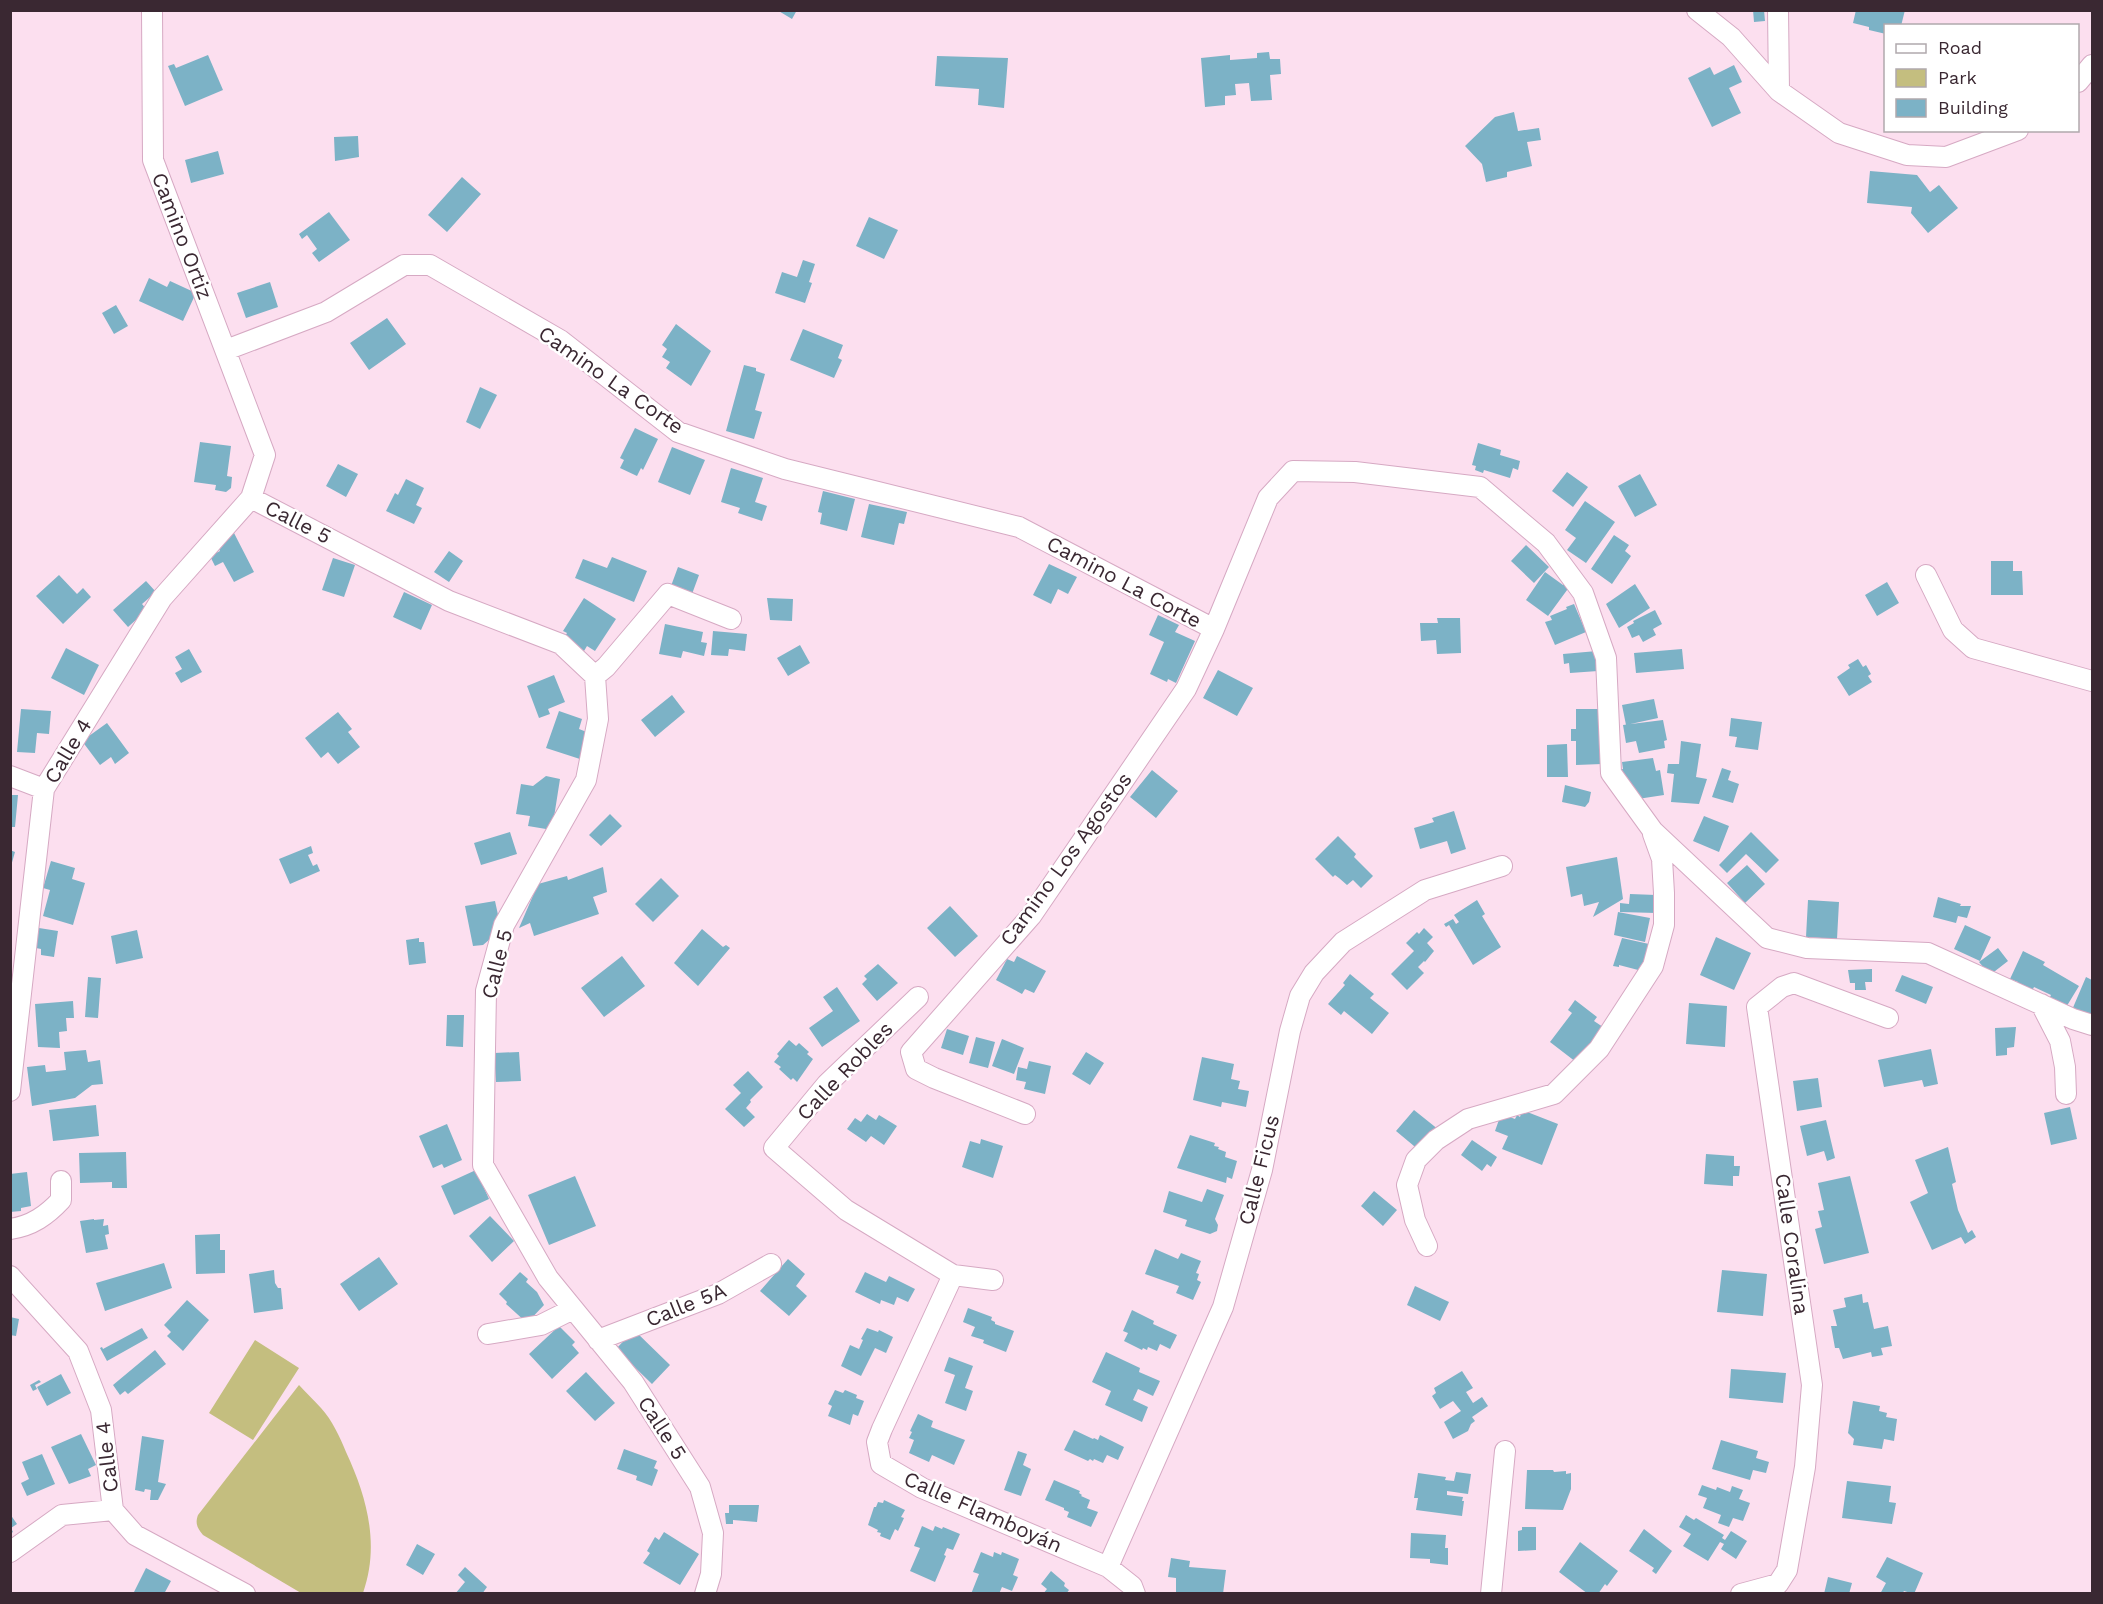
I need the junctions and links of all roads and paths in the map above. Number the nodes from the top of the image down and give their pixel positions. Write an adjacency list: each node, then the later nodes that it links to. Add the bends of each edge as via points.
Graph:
1 (152, 10): 8 (street, Camino Ortiz, via 153,160)
2 (1698, 10): 6 (street, via 1731,37)
3 (1778, 10): 6 (street)
4 (2092, 65): 5 (street)
5 (2079, 81)
6 (1779, 91): 7 (street, via 1839,133 1906,155 1946,157)
7 (2013, 132)
8 (225, 350): 9 (street, via 265,455); 12 (street, Camino La Corte, via 326,312 404,266 430,265 560,340 678,432 785,469 1019,527)
9 (251, 498): 13 (street, Calle 5, via 449,601 561,644); 16 (street, Calle 4, via 162,598)
10 (1926, 574): 14 (street, via 1953,630 1973,648)
11 (731, 620): 13 (street, via 668,594)
12 (1214, 629): 17 (street, Camino La Corte, via 1268,498 1293,471 1355,472 1480,487 1546,543 1583,593 1606,658 1611,773); 25 (street, Camino Los Agostos, via 1186,689 1031,916 911,1052 916,1069)
13 (595, 676): 33 (street, Calle 5, via 598,719 586,780 504,925 486,990 483,1165 548,1278)
14 (2092, 681)
15 (10, 776): 16 (street)
16 (44, 789): 23 (street, Calle 4)
17 (1653, 831): 20 (street, Camino La Corte, via 1767,938 1807,948 1928,952); 28 (street, via 1662,859 1664,893 1664,925 1653,966 1599,1049 1554,1094 1468,1119 1436,1140 1416,1160 1407,1185 1415,1220)
18 (1502, 866): 39 (street, Calle Ficus, via 1425,890 1343,942 1314,973 1300,996 1262,1170 1223,1307)
19 (918, 997): 30 (street, Calle Robles, via 827,1084 774,1149 846,1210)
20 (2041, 1004): 22 (street, Camino La Corte); 24 (street, via 2060,1041)
21 (1888, 1018): 44 (street, Calle Coralina, via 1794,983 1782,987 1756,1007 1812,1385 1805,1467 1787,1570 1779,1584)
22 (2092, 1025)
23 (10, 1091)
24 (2066, 1094)
25 (1025, 1114)
26 (61, 1181): 27 (street, via 61,1200 48,1213 24,1227)
27 (10, 1229)
28 (1427, 1246)
29 (771, 1264): 35 (street, Calle 5A, via 718,1294)
30 (953, 1275): 32 (street); 39 (street, Calle Flamboyán, via 882,1429 877,1443 881,1464 922,1488)
31 (10, 1276): 37 (street, Calle 4, via 78,1351 101,1410)
32 (993, 1280)
33 (573, 1309): 34 (street, via 541,1325); 35 (street, Calle 5)
34 (488, 1334)
35 (598, 1340): 41 (street, Calle 5, via 633,1382 700,1487 713,1533 711,1574)
36 (1505, 1451): 43 (street)
37 (113, 1510): 38 (street, via 62,1515); 40 (street, Calle 4, via 135,1535)
38 (10, 1552)
39 (1107, 1567): 42 (street, Calle Flamboyán, via 1132,1586)
40 (245, 1593)
41 (705, 1593)
42 (1135, 1593)
43 (1491, 1593)
44 (1741, 1593)

